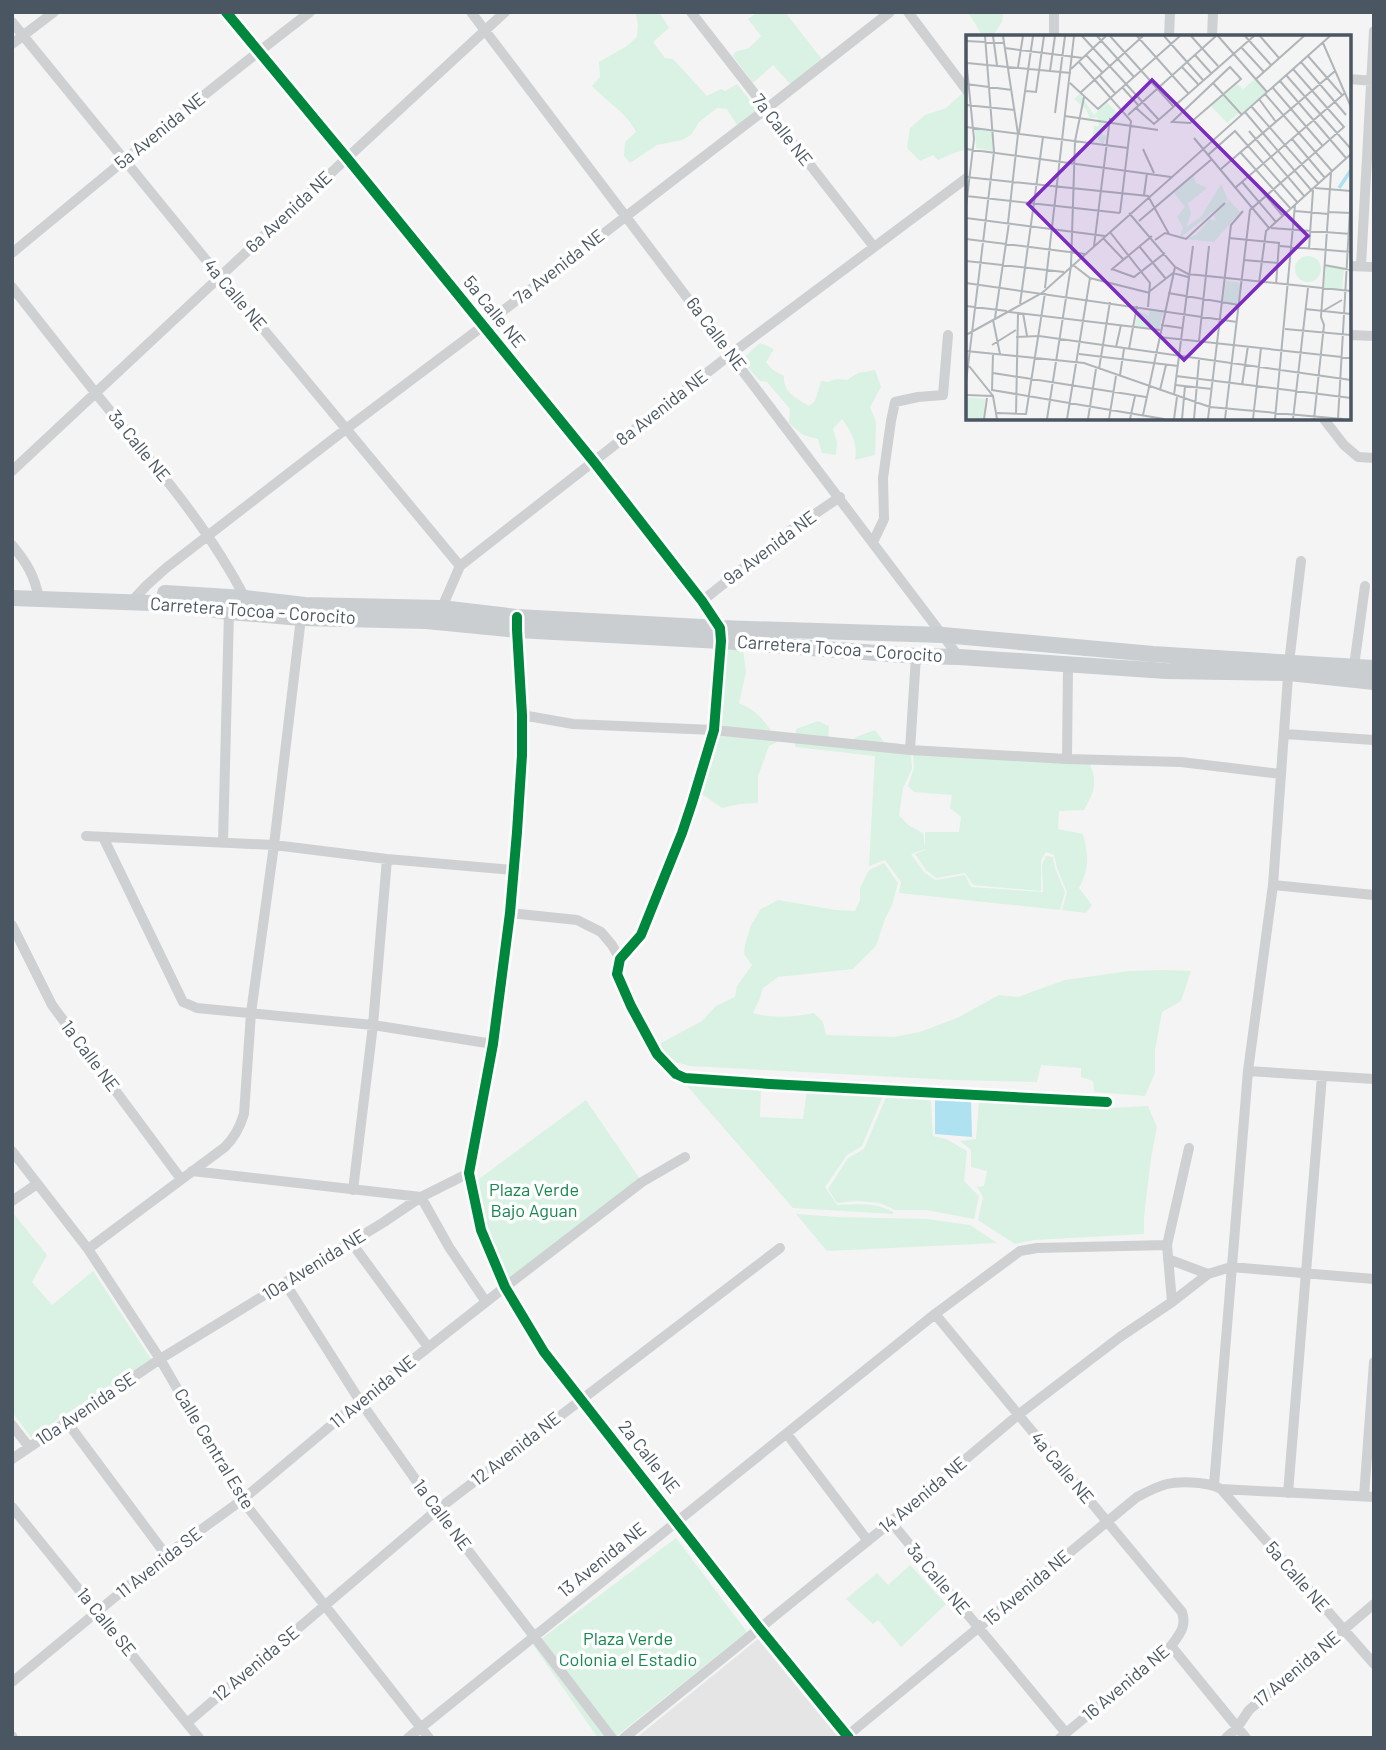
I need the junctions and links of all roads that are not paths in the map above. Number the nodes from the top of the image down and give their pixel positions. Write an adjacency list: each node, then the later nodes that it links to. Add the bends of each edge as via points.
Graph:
1 (54, 12): 18 (street)
2 (226, 12): 20 (street, 5a Calle NE)
3 (310, 12): 20 (street, 5a Avenida NE)
4 (471, 12): 13 (street, 6a Calle NE)
5 (505, 12): 13 (street, 6a Avenida NE)
6 (691, 12): 24 (street, 7a Calle NE)
7 (890, 12): 24 (street, 7a Avenida NE)
8 (908, 12): 23 (street)
9 (1054, 12): 15 (street)
10 (1170, 12): 16 (street)
11 (1213, 12): 17 (street)
12 (12, 22): 18 (street, 4a Calle NE)
13 (485, 31): 25 (street, 6a Avenida NE); 28 (street, 6a Calle NE)
14 (1374, 31): 22 (street)
15 (1054, 35)
16 (1169, 35)
17 (1212, 35)
18 (23, 36): 19 (street); 26 (street, 4a Calle NE)
19 (12, 44)
20 (259, 51): 25 (street, 5a Calle NE); 26 (street, 5a Avenida NE)
21 (1351, 79): 22 (street)
22 (1373, 81): 32 (street)
23 (966, 89)
24 (766, 109): 28 (street, 7a Avenida NE); 29 (street, 7a Calle NE)
25 (347, 158): 34 (street, 6a Avenida NE); 36 (street, 5a Calle NE)
26 (124, 160): 30 (street, 5a Avenida NE); 34 (street, 4a Calle NE)
27 (966, 178): 29 (street, 8a Avenida NE)
28 (626, 216): 36 (street, 7a Avenida NE); 40 (street, 6a Calle NE)
29 (874, 247): 40 (street, 8a Avenida NE)
30 (12, 253)
31 (1351, 266): 32 (street)
32 (1362, 267): 33 (street)
33 (1374, 267)
34 (219, 277): 41 (street, 6a Avenida NE); 43 (street, 4a Calle NE)
35 (12, 286): 41 (street, 3a Calle NE)
36 (483, 326): 43 (street, 7a Avenida NE); 45 (street, 5a Calle NE)
37 (948, 335): 49 (street, via 943,396 895,402 883,478 884,519)
38 (1351, 335): 39 (street)
39 (1374, 336)
40 (731, 354): 45 (street, 8a Avenida NE); 47 (street, 6a Calle NE)
41 (96, 393): 46 (street, 6a Avenida NE); 48 (street, 3a Calle NE)
42 (1325, 420): 44 (street, via 1358,457)
43 (346, 429): 48 (street, 7a Avenida NE); 52 (street, 4a Calle NE)
44 (1374, 458)
45 (594, 461): 52 (street, 8a Avenida NE); 59 (street, 5a Calle NE)
46 (12, 471)
47 (840, 498): 49 (street, 6a Calle NE); 59 (street, 9a Avenida NE, via 791,530)
48 (209, 536): 56 (street, 7a Avenida NE); 58 (street, 3a Calle NE)
49 (873, 542): 66 (street, 6a Calle NE)
50 (12, 545): 55 (street, via 27,563)
51 (1301, 561): 71 (street)
52 (460, 566): 62 (street)
53 (1365, 586): 70 (street)
54 (12, 587): 55 (main road, Carretera Tocoa - Corocito)
55 (38, 593): 56 (main road, Carretera Tocoa - Corocito); 57 (main road, Carretera Tocoa - Corocito)
56 (136, 597): 58 (main road, Carretera Tocoa - Corocito); 60 (main road, Carretera Tocoa - Corocito)
57 (12, 598)
58 (245, 598): 61 (street, 3a Calle NE); 62 (main road, Carretera Tocoa - Corocito)
59 (702, 601): 65 (street, 5a Calle NE)
60 (229, 612): 61 (main road, Carretera Tocoa - Corocito); 83 (street)
61 (251, 614): 63 (main road, Carretera Tocoa - Corocito)
62 (440, 615): 63 (main road, Carretera Tocoa - Corocito, via 426,621); 64 (main road, Carretera Tocoa - Corocito)
63 (301, 618): 84 (street)
64 (517, 624): 65 (main road, Carretera Tocoa - Corocito); 74 (street)
65 (720, 635): 66 (main road, Carretera Tocoa - Corocito); 67 (main road, Carretera Tocoa - Corocito); 75 (street)
66 (943, 635): 68 (street, 6a Calle NE); 71 (main road, Carretera Tocoa - Corocito)
67 (916, 656): 68 (main road, Carretera Tocoa - Corocito); 78 (street)
68 (959, 657): 69 (main road, Carretera Tocoa - Corocito)
69 (1068, 665): 71 (main road, Carretera Tocoa - Corocito, via 1167,671); 79 (street)
70 (1353, 666): 71 (main road, Carretera Tocoa - Corocito); 72 (main road, Carretera Tocoa - Corocito)
71 (1289, 668): 73 (main road, Carretera Tocoa - Corocito); 76 (street)
72 (1374, 668)
73 (1374, 682)
74 (522, 715): 75 (street, via 573,724); 86 (street)
75 (713, 730): 78 (street); 91 (street, via 682,833 641,935)
76 (1285, 734): 77 (street); 80 (street)
77 (1374, 740)
78 (910, 750): 79 (street)
79 (1067, 759): 80 (street, via 1181,762)
80 (1281, 774): 87 (street)
81 (86, 836): 82 (street)
82 (103, 837): 83 (street); 92 (street, via 183,1002)
83 (223, 842): 84 (street)
84 (274, 845): 85 (street); 92 (street)
85 (387, 859): 86 (street); 93 (street)
86 (513, 870): 89 (street)
87 (1273, 885): 88 (street); 95 (street)
88 (1374, 895)
89 (510, 914): 91 (street, via 577,920 601,932); 94 (street)
90 (12, 925): 104 (street, 1a Calle NE, via 52,1005)
91 (620, 959): 98 (street, via 617,974 651,1044 665,1064 685,1078)
92 (251, 1013): 93 (street); 102 (street, via 240,1127 225,1147)
93 (373, 1025): 94 (street); 106 (street)
94 (493, 1044): 103 (street)
95 (1248, 1071): 96 (street); 114 (street)
96 (1322, 1076): 97 (street); 115 (street)
97 (1374, 1079)
98 (1107, 1102)
99 (1189, 1148): 110 (street)
100 (12, 1151): 105 (street, Calle Central Este)
101 (685, 1157): 119 (street, 11 Avenida NE, via 642,1182)
102 (192, 1171): 104 (street); 106 (street)
103 (469, 1172): 107 (street, 10a Avenida NE); 119 (street, 2a Calle NE, via 481,1230)
104 (181, 1179): 112 (street)
105 (37, 1184): 108 (street); 112 (street, Calle Central Este)
106 (353, 1190): 107 (street)
107 (421, 1197): 109 (street, 10a Avenida NE); 120 (street)
108 (12, 1201)
109 (351, 1242): 118 (street, 10a Avenida NE); 123 (street)
110 (1167, 1245): 113 (street); 122 (street, 13 Avenida NE, via 1020,1251)
111 (780, 1248): 126 (street, 12 Avenida NE)
112 (88, 1249): 124 (street, Calle Central Este)
113 (1168, 1259): 116 (street); 121 (street)
114 (1231, 1267): 115 (street); 116 (street, 14 Avenida NE); 134 (street)
115 (1305, 1273): 117 (street); 135 (street)
116 (1208, 1274): 121 (street, 14 Avenida NE)
117 (1374, 1279)
118 (285, 1283): 124 (street, 10a Avenida NE); 127 (street, 1a Calle NE)
119 (505, 1287): 120 (street, 11 Avenida NE); 126 (street, 2a Calle NE, via 544,1352)
120 (485, 1302): 123 (street, 11 Avenida NE)
121 (1172, 1302): 128 (street, 14 Avenida NE)
122 (935, 1314): 128 (street, 4a Calle NE); 131 (street, 13 Avenida NE)
123 (428, 1347): 127 (street, 11 Avenida NE)
124 (160, 1359): 129 (street, 10a Avenida SE); 137 (street, Calle Central Este)
125 (1374, 1362): 136 (street)
126 (582, 1399): 139 (street, 12 Avenida NE); 140 (street, 2a Calle NE)
127 (360, 1401): 137 (street, 11 Avenida NE); 139 (street, 1a Calle NE)
128 (1018, 1415): 141 (street, 14 Avenida NE); 142 (street, 4a Calle NE)
129 (67, 1422): 132 (street, 10a Avenida SE); 144 (street)
130 (12, 1425): 132 (street)
131 (787, 1434): 140 (street, 13 Avenida NE); 143 (street)
132 (29, 1447): 133 (street, 10a Avenida SE)
133 (12, 1459)
134 (1218, 1487): 135 (street, 15 Avenida NE); 142 (street, 15 Avenida NE, via 1180,1481 1160,1485); 151 (street, 5a Calle NE)
135 (1288, 1493): 136 (street, 15 Avenida NE)
136 (1369, 1497)
137 (242, 1500): 144 (street, 11 Avenida SE); 146 (street, Calle Central Este)
138 (12, 1507): 147 (street, 1a Calle SE)
139 (437, 1510): 146 (street, 12 Avenida NE); 152 (street, 1a Calle NE)
140 (677, 1522): 149 (street, 2a Calle NE); 152 (street, 13 Avenida NE)
141 (891, 1522): 143 (street, 14 Avenida NE); 150 (street, 3a Calle NE)
142 (1106, 1522): 148 (street, 4a Calle NE, via 1182,1612); 150 (street, 15 Avenida NE)
143 (868, 1541): 149 (street, 14 Avenida NE)
144 (166, 1555): 147 (street, 11 Avenida SE)
145 (1374, 1604): 151 (street, 17 Avenida NE)
146 (325, 1606): 156 (street, 12 Avenida SE); 157 (street, Calle Central Este)
147 (97, 1612): 155 (street, 11 Avenida SE); 156 (street, 1a Calle SE)
148 (1184, 1623): 153 (street, 16 Avenida NE)
149 (760, 1629): 160 (street, 2a Calle NE); 165 (street, 14 Avenida NE)
150 (978, 1629): 159 (street, 3a Calle NE); 160 (street, 15 Avenida NE)
151 (1344, 1630): 154 (street, 5a Calle NE); 158 (street, 17 Avenida NE, via 1249,1710)
152 (534, 1636): 157 (street, 13 Avenida NE); 164 (street, 1a Calle NE)
153 (1171, 1646): 158 (street); 159 (street, 16 Avenida NE)
154 (1374, 1664)
155 (12, 1682)
156 (187, 1723): 161 (street, 1a Calle SE)
157 (421, 1727): 162 (street, 13 Avenida NE); 163 (street, Calle Central Este)
158 (1237, 1728): 166 (street, 17 Avenida NE); 167 (street)
159 (1063, 1735)
160 (848, 1737)
161 (199, 1738)
162 (408, 1738)
163 (429, 1738)
164 (612, 1738)
165 (624, 1738)
166 (1226, 1738)
167 (1246, 1738)

